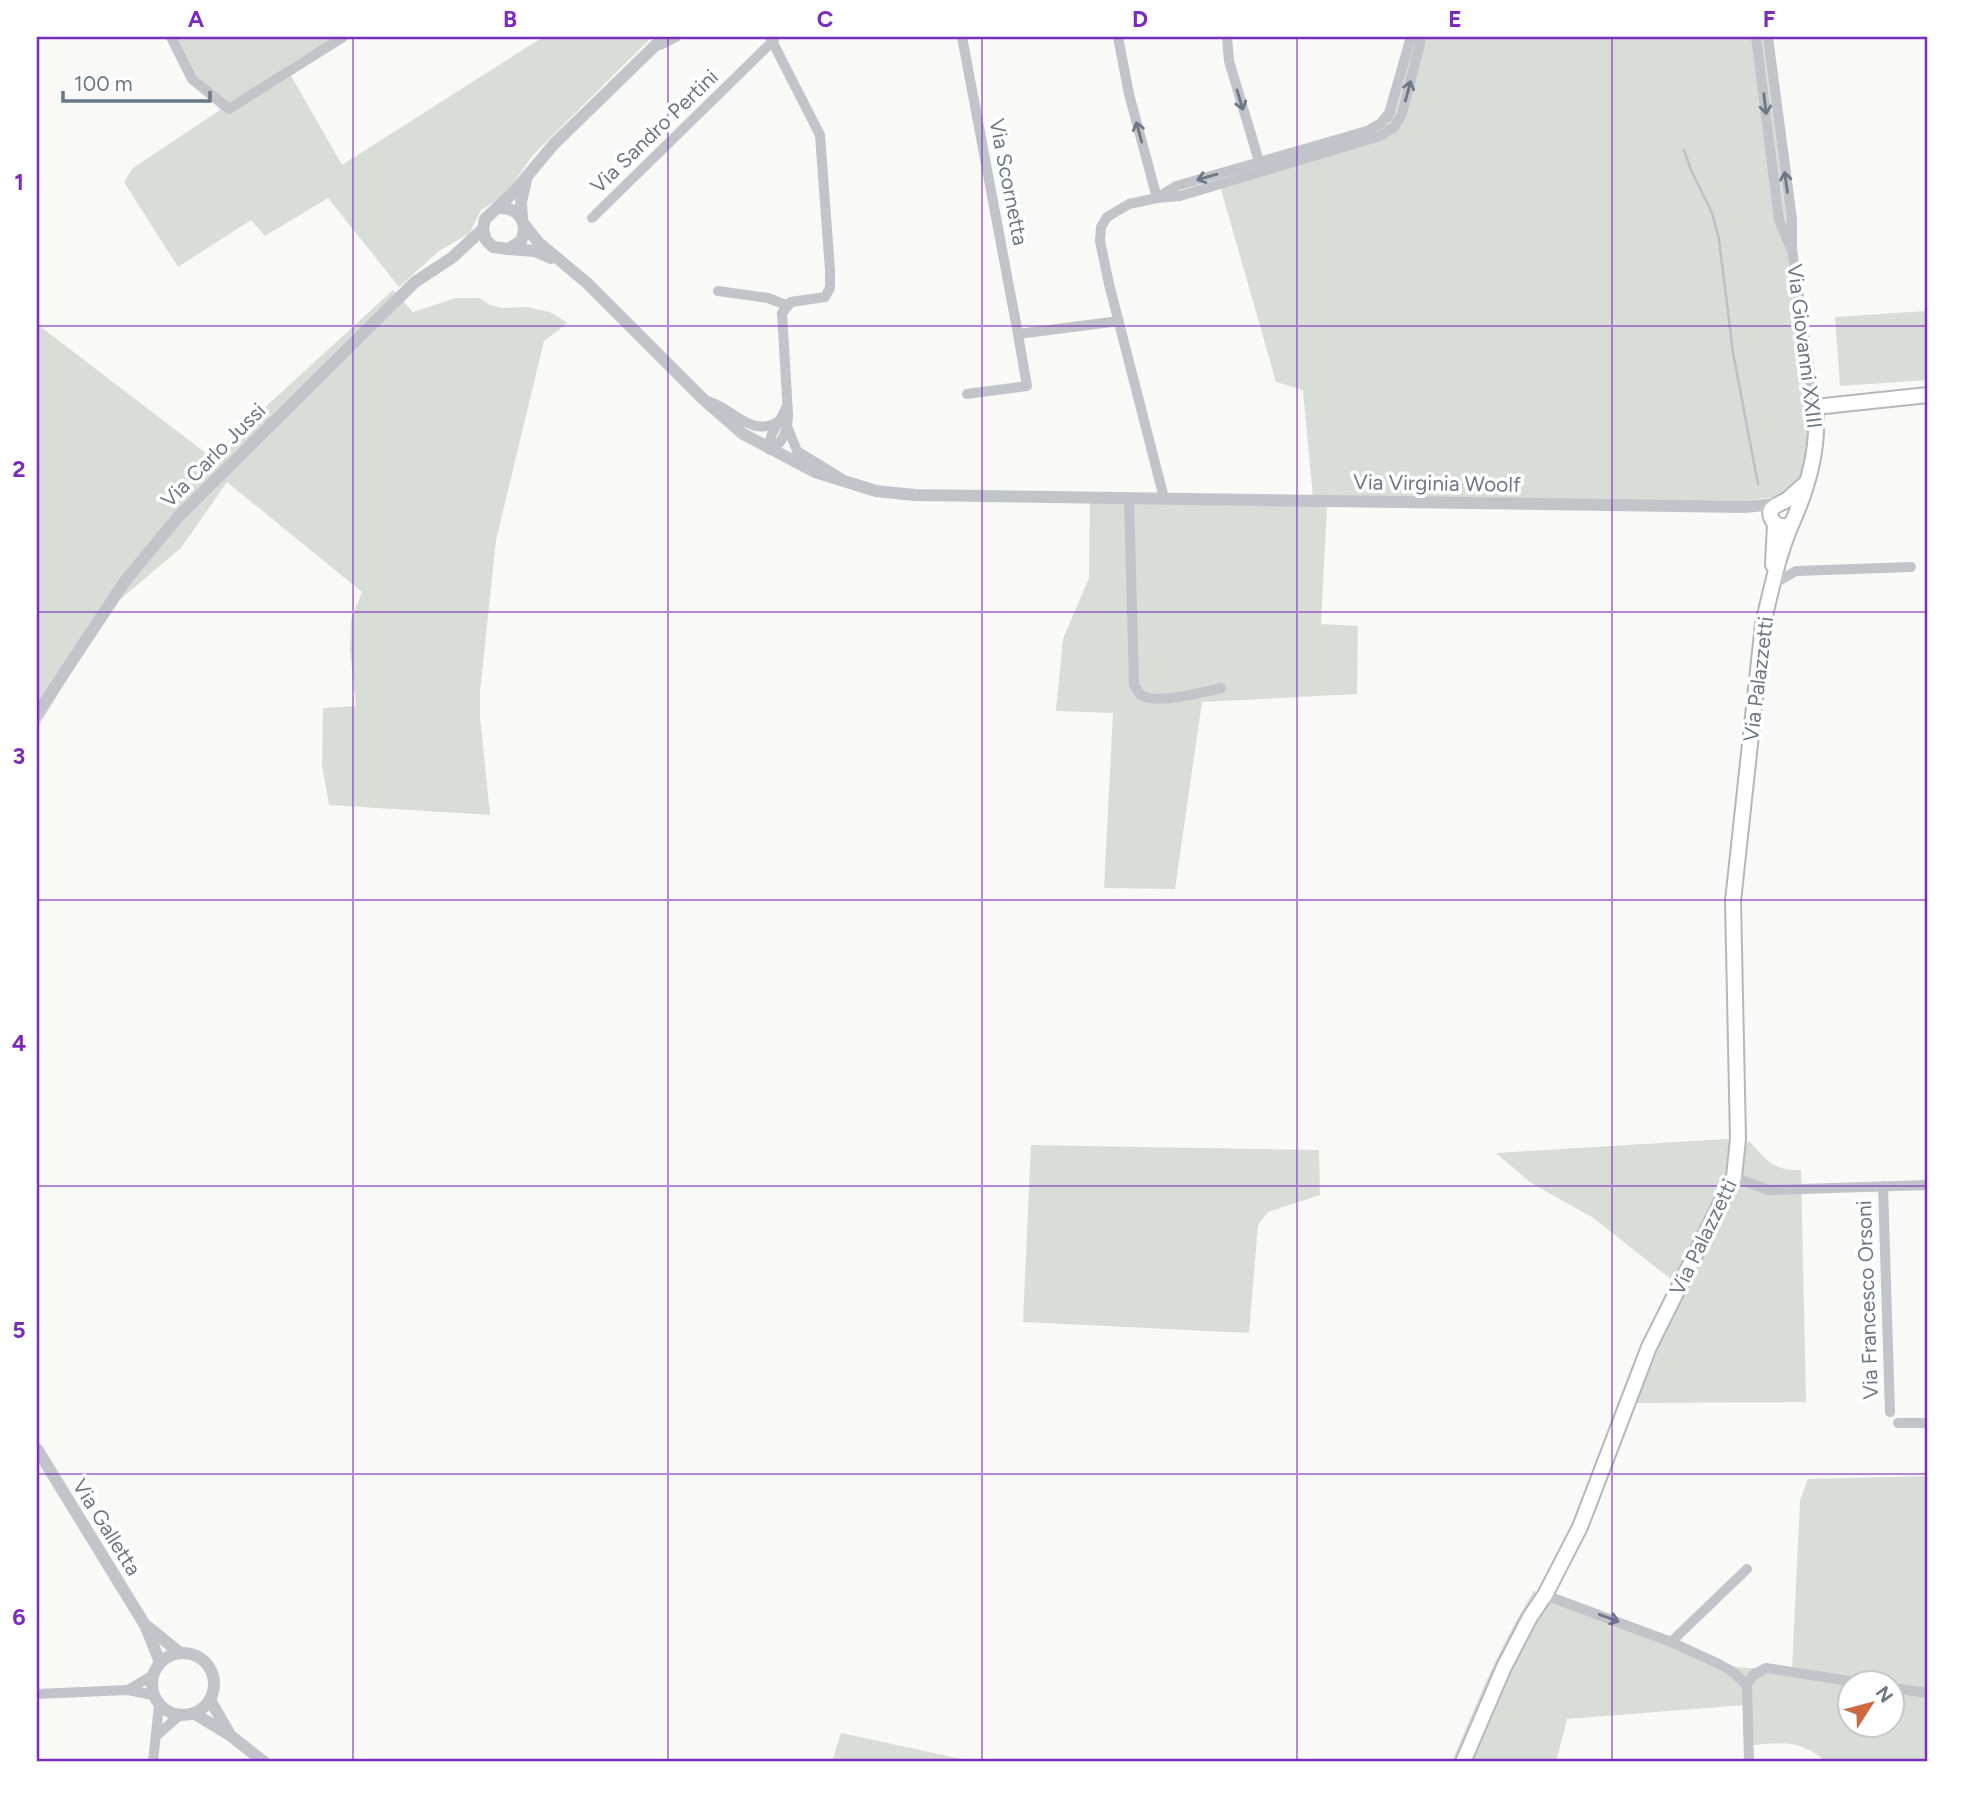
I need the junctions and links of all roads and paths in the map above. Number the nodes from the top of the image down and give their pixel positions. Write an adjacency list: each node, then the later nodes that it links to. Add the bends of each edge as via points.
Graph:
1 (171, 37): 2 (street, via 192,79 229,109)
2 (343, 37)
3 (664, 37): 13 (street)
4 (676, 37): 13 (street)
5 (962, 37): 31 (street, Via Scornetta)
6 (1118, 37): 18 (street, one-way to 6)
7 (1227, 37): 16 (street, one-way to 16, via 1229,61)
8 (1411, 37): 14 (street)
9 (1420, 37): 15 (street, one-way to 9, via 1394,127 1402,114)
10 (1756, 37): 25 (street, Via Giovanni XXIII, one-way to 25, via 1779,220)
11 (1768, 37): 25 (street, Via Giovanni XXIII, one-way to 11)
12 (773, 39): 20 (street, Via Sandro Pertini); 29 (street, Via Sandro Pertini, via 820,135 830,270 825,298)
13 (653, 48): 17 (street)
14 (1390, 112): 15 (street); 16 (street, via 1367,131)
15 (1380, 136): 16 (street)
16 (1260, 166): 18 (street, via 1180,196)
17 (527, 176): 19 (street); 21 (street)
18 (1157, 198): 30 (street, via 1119,209 1101,227)
19 (499, 208): 21 (street, via 513,210); 22 (street, via 485,219)
20 (592, 218)
21 (523, 221): 24 (street, via 521,241); 27 (street, Via Virginia Woolf, via 538,242)
22 (483, 229): 23 (street); 26 (street, Via Carlo Jussi)
23 (494, 247): 24 (street); 26 (street, Via Carlo Jussi)
24 (508, 249): 27 (street, Via Virginia Woolf, via 535,251)
25 (1792, 249): 35 (street, Via Giovanni XXIII)
26 (453, 257): 49 (street, Via Carlo Jussi, via 415,282 178,517 125,581)
27 (571, 267): 34 (street, Via Virginia Woolf)
28 (718, 291): 29 (street, Via Sandro Pertini)
29 (786, 305): 36 (street, via 782,313)
30 (1119, 321): 31 (street); 41 (street)
31 (1018, 334): 32 (street, Via Scornetta, via 1027,386)
32 (967, 394)
33 (1928, 395): 35 (main road)
34 (704, 400): 36 (street, Via Virginia Woolf, via 721,405 754,427); 37 (street, Via Virginia Woolf, via 743,434)
35 (1815, 407): 39 (main road, Via Giovanni XXIII, via 1817,443)
36 (784, 423): 37 (street, via 781,442); 38 (street, Via Virginia Woolf, via 796,451)
37 (770, 450): 38 (street, Via Virginia Woolf)
38 (847, 483): 40 (street, Via Virginia Woolf, via 914,495)
39 (1806, 483): 42 (main road); 43 (main road, Via Giovanni XXIII)
40 (1129, 498): 41 (street, Via Virginia Woolf); 48 (street, via 1134,685 1139,694 1151,699)
41 (1164, 498): 42 (street, Via Virginia Woolf, via 1744,507)
42 (1777, 512): 43 (main road, via 1785,527); 43 (main road, via 1792,505); 47 (main road, Via Palazzetti)
43 (1794, 519): 44 (main road, Via Palazzetti)
44 (1781, 557): 46 (street); 47 (main road, Via Palazzetti)
45 (1911, 567): 46 (street)
46 (1796, 571): 47 (street)
47 (1772, 585): 50 (main road, Via Palazzetti, via 1763,624 1733,901 1738,1139)
48 (1221, 688)
49 (37, 714)
50 (1734, 1177): 52 (street, via 1768,1190); 58 (main road, Via Palazzetti, via 1648,1347 1580,1527)
51 (1928, 1185): 52 (street)
52 (1883, 1186): 53 (street, Via Francesco Orsoni)
53 (1890, 1412)
54 (1898, 1423): 55 (street, Via Francesco Orsoni)
55 (1928, 1423)
56 (37, 1448): 59 (street, Via Galletta)
57 (1747, 1569): 60 (street)
58 (1545, 1595): 60 (street, one-way to 60); 78 (main road, Via Palazzetti, via 1504,1667)
59 (145, 1625): 61 (street, Via Galletta); 62 (street, Via Galletta)
60 (1671, 1642): 65 (street, via 1733,1672)
61 (180, 1653): 62 (street); 71 (street, via 201,1659 209,1668 214,1689)
62 (160, 1662): 63 (street)
63 (153, 1675): 66 (street); 70 (street)
64 (1836, 1679): 65 (street, via 1766,1668)
65 (1746, 1685): 79 (street)
66 (128, 1690): 69 (street); 70 (street)
67 (1906, 1690): 68 (street)
68 (1928, 1693)
69 (37, 1694)
70 (156, 1700): 73 (street); 74 (street)
71 (210, 1700): 72 (street); 75 (street)
72 (195, 1714): 73 (street); 75 (street)
73 (178, 1716): 74 (street)
74 (157, 1736): 76 (street)
75 (231, 1736): 77 (street)
76 (153, 1762)
77 (264, 1762)
78 (1463, 1762)
79 (1749, 1762)

